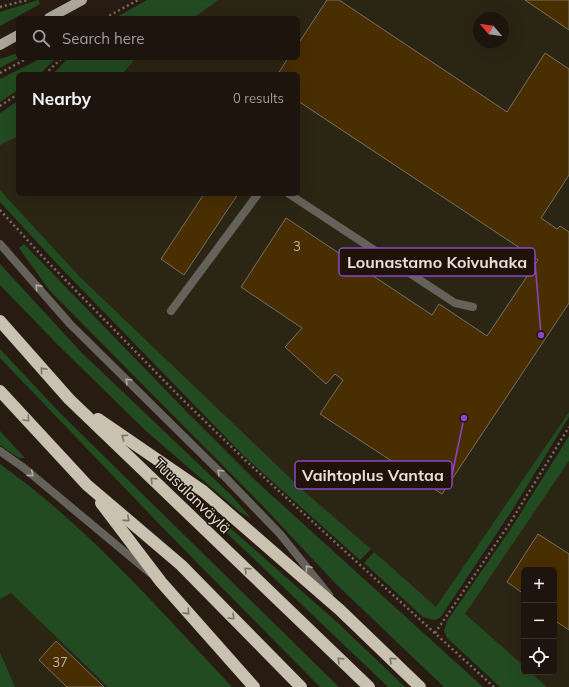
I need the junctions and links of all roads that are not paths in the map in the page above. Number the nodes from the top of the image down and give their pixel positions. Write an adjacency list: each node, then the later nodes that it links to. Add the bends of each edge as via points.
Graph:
1 (82, 0): 2 (main road)
2 (53, 16)
3 (16, 36): 4 (main road)
4 (0, 44)
5 (257, 196): 9 (lane)
6 (291, 196): 8 (lane, via 455,303)
7 (0, 244): 16 (lane, one-way to 7, via 280,534 70,324)
8 (473, 307)
9 (171, 311)
10 (0, 321): 12 (highway, Tuusulanväylä, one-way to 10)
11 (0, 391): 14 (highway, one-way to 14)
12 (69, 399): 16 (highway, one-way to 12, via 203,491); 19 (highway, Tuusulanväylä, one-way to 12)
13 (0, 451): 15 (lane, one-way to 15)
14 (87, 485): 15 (highway); 18 (highway, one-way to 18, via 181,565)
15 (161, 582): 17 (highway, one-way to 17)
16 (340, 610): 20 (highway, one-way to 16)
17 (254, 687)
18 (301, 687)
19 (369, 687)
20 (420, 687)

